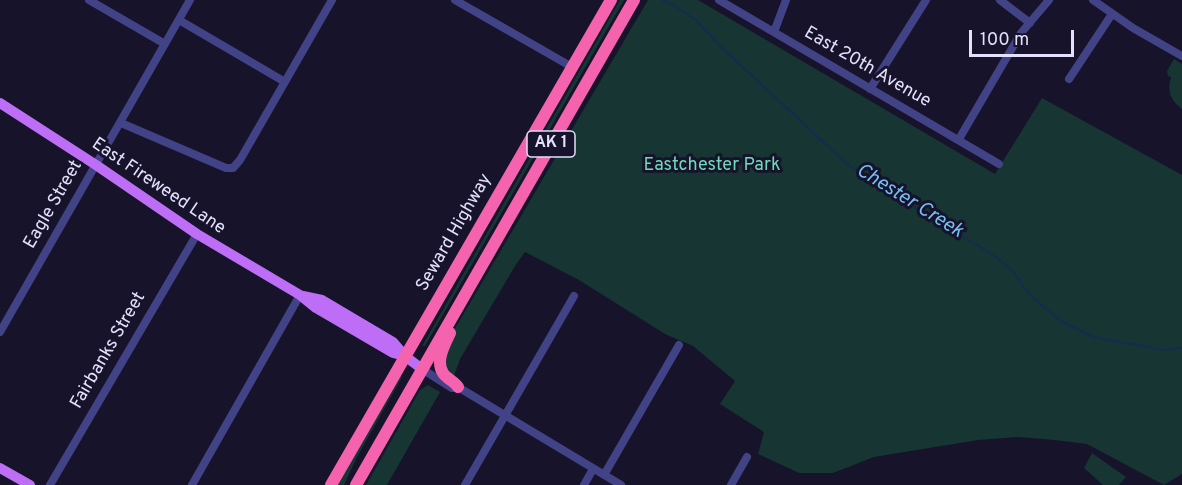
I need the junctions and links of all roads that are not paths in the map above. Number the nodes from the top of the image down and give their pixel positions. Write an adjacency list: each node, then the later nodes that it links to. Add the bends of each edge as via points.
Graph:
1 (88, 0): 17 (street)
2 (190, 0): 14 (street, Eagle Street)
3 (332, 0): 21 (street)
4 (611, 0): 19 (highway, Seward Highway / AK 1)
5 (634, 0): 29 (highway, AK 1)
6 (719, 0): 16 (street, East 20th Avenue)
7 (786, 0): 16 (street)
8 (926, 0): 22 (street)
9 (1000, 0): 15 (street)
10 (1049, 0): 15 (street)
11 (1093, 0): 13 (street)
12 (461, 1): 19 (street)
13 (1112, 14): 18 (street); 20 (street)
14 (179, 20): 17 (street, Eagle Street); 21 (street)
15 (1030, 23): 25 (street)
16 (774, 32): 22 (street, East 20th Avenue)
17 (165, 44): 24 (street, Eagle Street)
18 (1182, 56)
19 (572, 67): 34 (highway, Seward Highway / AK 1)
20 (1069, 79)
21 (285, 82): 24 (street, via 233,168)
22 (870, 89): 25 (street, East 20th Avenue)
23 (0, 103): 27 (main road, East Fireweed Lane)
24 (121, 123): 27 (street, Eagle Street)
25 (959, 139): 26 (street, East 20th Avenue)
26 (999, 164)
27 (96, 165): 28 (main road, East Fireweed Lane); 32 (street, Eagle Street)
28 (197, 234): 30 (main road, East Fireweed Lane); 43 (street, Fairbanks Street)
29 (468, 288): 35 (highway, AK 1); 36 (highway, via 440,358 443,374)
30 (300, 295): 34 (main road, East Fireweed Lane, via 316,309); 44 (street)
31 (574, 296): 37 (street)
32 (0, 332)
33 (679, 345): 41 (street)
34 (405, 356): 35 (main road, East Fireweed Lane); 45 (highway, Seward Highway / AK 1)
35 (422, 369): 36 (street, East Fireweed Lane, via 452,388); 46 (highway, AK 1)
36 (458, 387): 37 (street, East Fireweed Lane)
37 (505, 417): 40 (street, East Fireweed Lane); 47 (street)
38 (747, 457): 50 (street)
39 (0, 468): 42 (main road)
40 (593, 469): 41 (street, East Fireweed Lane); 48 (street)
41 (604, 475): 49 (street, East Fireweed Lane)
42 (30, 485)
43 (50, 485)
44 (192, 485)
45 (331, 485)
46 (356, 485)
47 (465, 485)
48 (584, 485)
49 (621, 485)
50 (731, 485)

